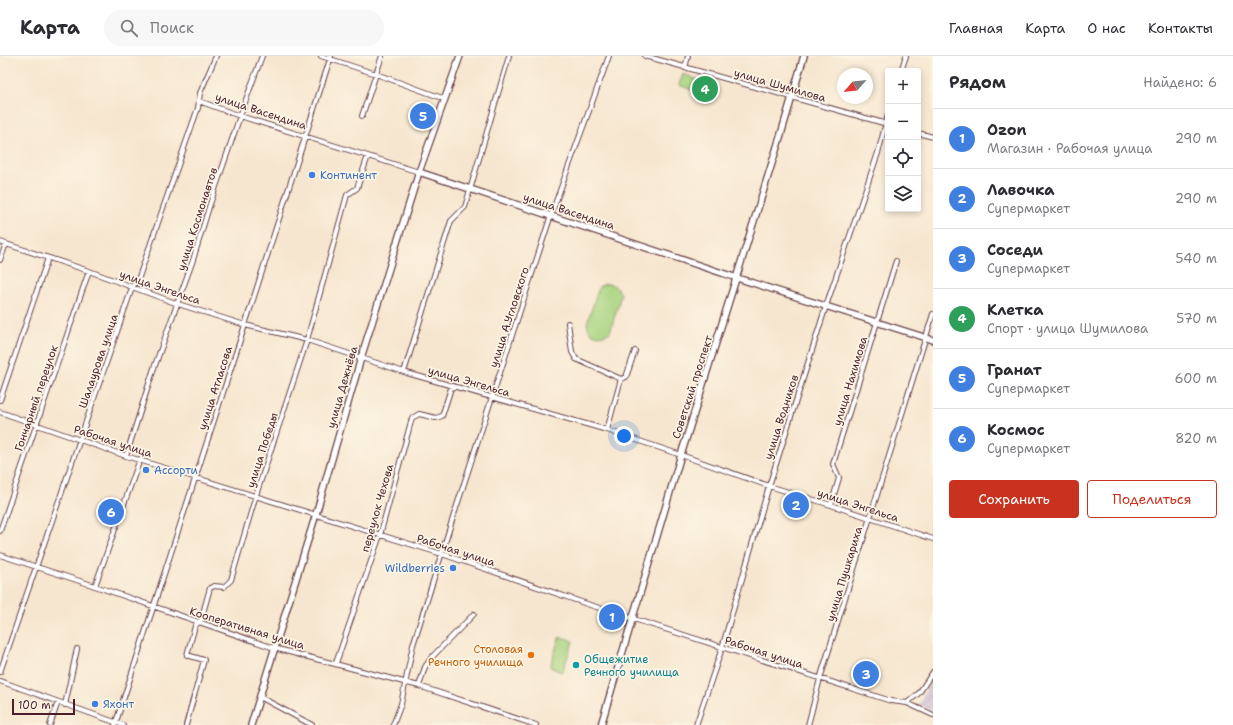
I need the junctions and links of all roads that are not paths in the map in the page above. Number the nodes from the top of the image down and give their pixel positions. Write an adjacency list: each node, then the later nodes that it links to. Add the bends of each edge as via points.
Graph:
1 (216, 56): 18 (street, Шалаурова улица)
2 (262, 56): 19 (street, улица Космонавтов)
3 (321, 56): 12 (street)
4 (382, 56): 15 (street)
5 (460, 56): 17 (main road, улица Дежнёва)
6 (509, 56): 28 (street)
7 (609, 56): 29 (street, улица А.Угловского)
8 (645, 56): 13 (street, улица Шумилова)
9 (688, 56): 13 (street)
10 (804, 56): 16 (main road, Советский проспект)
11 (906, 56): 14 (street)
12 (330, 58): 15 (street); 24 (street, улица Атласова)
13 (685, 68): 16 (street, улица Шумилова)
14 (902, 68)
15 (376, 74): 17 (street); 20 (street)
16 (792, 98): 21 (street, улица Шумилова); 36 (main road, Советский проспект)
17 (445, 99): 27 (main road, улица Дежнёва)
18 (199, 101): 19 (street, улица Васендина); 37 (street, Шалаурова улица, via 139,277)
19 (240, 116): 24 (street, улица Васендина); 38 (street, улица Космонавтов)
20 (362, 116)
21 (885, 123)
22 (885, 130): 39 (street, улица Водников)
23 (921, 134): 25 (street)
24 (306, 136): 26 (street, улица Васендина); 43 (street, улица Атласова)
25 (933, 138)
26 (368, 156): 27 (street, улица Васендина); 45 (street, улица Победы, via 357,188 347,195)
27 (419, 172): 28 (main road, улица Васендина); 48 (main road, улица Дежнёва)
28 (470, 189): 29 (main road, улица Васендина); 49 (street, via 464,206 451,221)
29 (552, 215): 36 (main road, улица Васендина); 52 (street, улица А.Угловского)
30 (0, 242): 31 (street, улица Энгельса)
31 (6, 244): 32 (street, улица Энгельса); 33 (street)
32 (48, 258): 35 (street, улица Энгельса); 53 (street)
33 (0, 260)
34 (896, 261): 42 (street, улица Нахимова)
35 (89, 271): 37 (street, улица Энгельса); 55 (street, Гончарный переулок)
36 (737, 278): 39 (main road, улица Васендина); 58 (main road, Советский проспект)
37 (132, 288): 38 (street, улица Энгельса); 57 (street, Шалаурова улица)
38 (178, 304): 43 (street, улица Энгельса); 59 (street, улица Космонавтов)
39 (826, 306): 42 (main road, улица Васендина); 62 (street, улица Водников)
40 (933, 314): 44 (street, улица Пушкариха)
41 (568, 323): 50 (street, via 572,352 576,359)
42 (877, 323): 44 (main road, улица Васендина); 64 (street, улица Нахимова, via 833,464 839,478)
43 (245, 325): 45 (street, улица Энгельса); 61 (street, улица Атласова)
44 (926, 337): 46 (main road, улица Васендина); 66 (street, улица Пушкариха)
45 (307, 340): 48 (street, улица Энгельса); 63 (street, улица Победы)
46 (933, 340)
47 (635, 351): 50 (street, via 626,376)
48 (361, 358): 49 (street, улица Энгельса); 65 (main road, улица Дежнёва)
49 (404, 372): 51 (street, улица Энгельса)
50 (621, 379): 56 (street)
51 (452, 385): 52 (street, улица Энгельса); 68 (street, переулок Чехова, via 442,416 436,418 419,414 412,418)
52 (492, 397): 56 (street, улица Энгельса); 70 (street, улица А.Угловского)
53 (0, 400)
54 (0, 412): 55 (street, Рабочая улица)
55 (37, 425): 57 (street, Рабочая улица); 67 (street, Гончарный переулок)
56 (607, 430): 58 (street, улица Энгельса)
57 (80, 441): 59 (street, Рабочая улица); 72 (street, Шалаурова улица)
58 (681, 454): 62 (street, улица Энгельса); 76 (main road, Советский проспект)
59 (126, 456): 60 (street, Рабочая улица)
60 (140, 460): 61 (street, Рабочая улица); 73 (street)
61 (195, 477): 63 (street, Рабочая улица); 74 (street, улица Атласова)
62 (769, 486): 64 (street, улица Энгельса); 79 (street, улица Водников)
63 (256, 496): 65 (street, Рабочая улица); 77 (street, улица Победы, via 231,580 224,587 210,588 201,620)
64 (831, 505): 66 (street, улица Энгельса)
65 (316, 514): 68 (street, Рабочая улица); 78 (main road, улица Дежнёва)
66 (870, 518): 69 (street, улица Энгельса); 84 (street, улица Пушкариха)
67 (0, 531)
68 (380, 535): 70 (street, Рабочая улица); 81 (street, переулок Чехова)
69 (933, 539)
70 (442, 554): 76 (street, Рабочая улица); 86 (street, улица А.Угловского, via 413,645)
71 (0, 555): 72 (street, Кооперативная улица)
72 (37, 567): 73 (street, Кооперативная улица); 82 (street, Шалаурова улица)
73 (95, 586): 74 (street, Кооперативная улица)
74 (153, 606): 77 (street, Кооперативная улица); 93 (street, улица Атласова)
75 (474, 614): 87 (street, via 432,657)
76 (632, 618): 79 (street, Рабочая улица); 101 (main road, Советский проспект)
77 (198, 622): 78 (street, Кооперативная улица); 96 (street, улица Победы, via 187,656 204,660)
78 (274, 648): 81 (street, Кооперативная улица); 88 (main road, улица Дежнёва)
79 (722, 648): 84 (street, Рабочая улица); 102 (street, улица Водников)
80 (77, 649): 91 (street)
81 (336, 663): 86 (street, Кооперативная улица)
82 (0, 672)
83 (933, 672): 90 (street, via 919,693)
84 (820, 679): 90 (street, Рабочая улица, via 891,701); 103 (street, улица Пушкариха)
85 (0, 681): 89 (street)
86 (406, 683): 87 (street, Кооперативная улица); 99 (street, улица А.Угловского)
87 (419, 686): 100 (street, Кооперативная улица)
88 (260, 697): 97 (main road, улица Дежнёва); 98 (street)
89 (58, 702): 91 (street); 94 (street)
90 (907, 703): 92 (street, Рабочая улица)
91 (65, 704): 93 (street)
92 (933, 715)
93 (115, 724): 95 (street)
94 (50, 725)
95 (123, 725)
96 (186, 725)
97 (251, 725)
98 (312, 725)
99 (393, 725)
100 (536, 725)
101 (601, 725)
102 (696, 725)
103 (808, 725)

